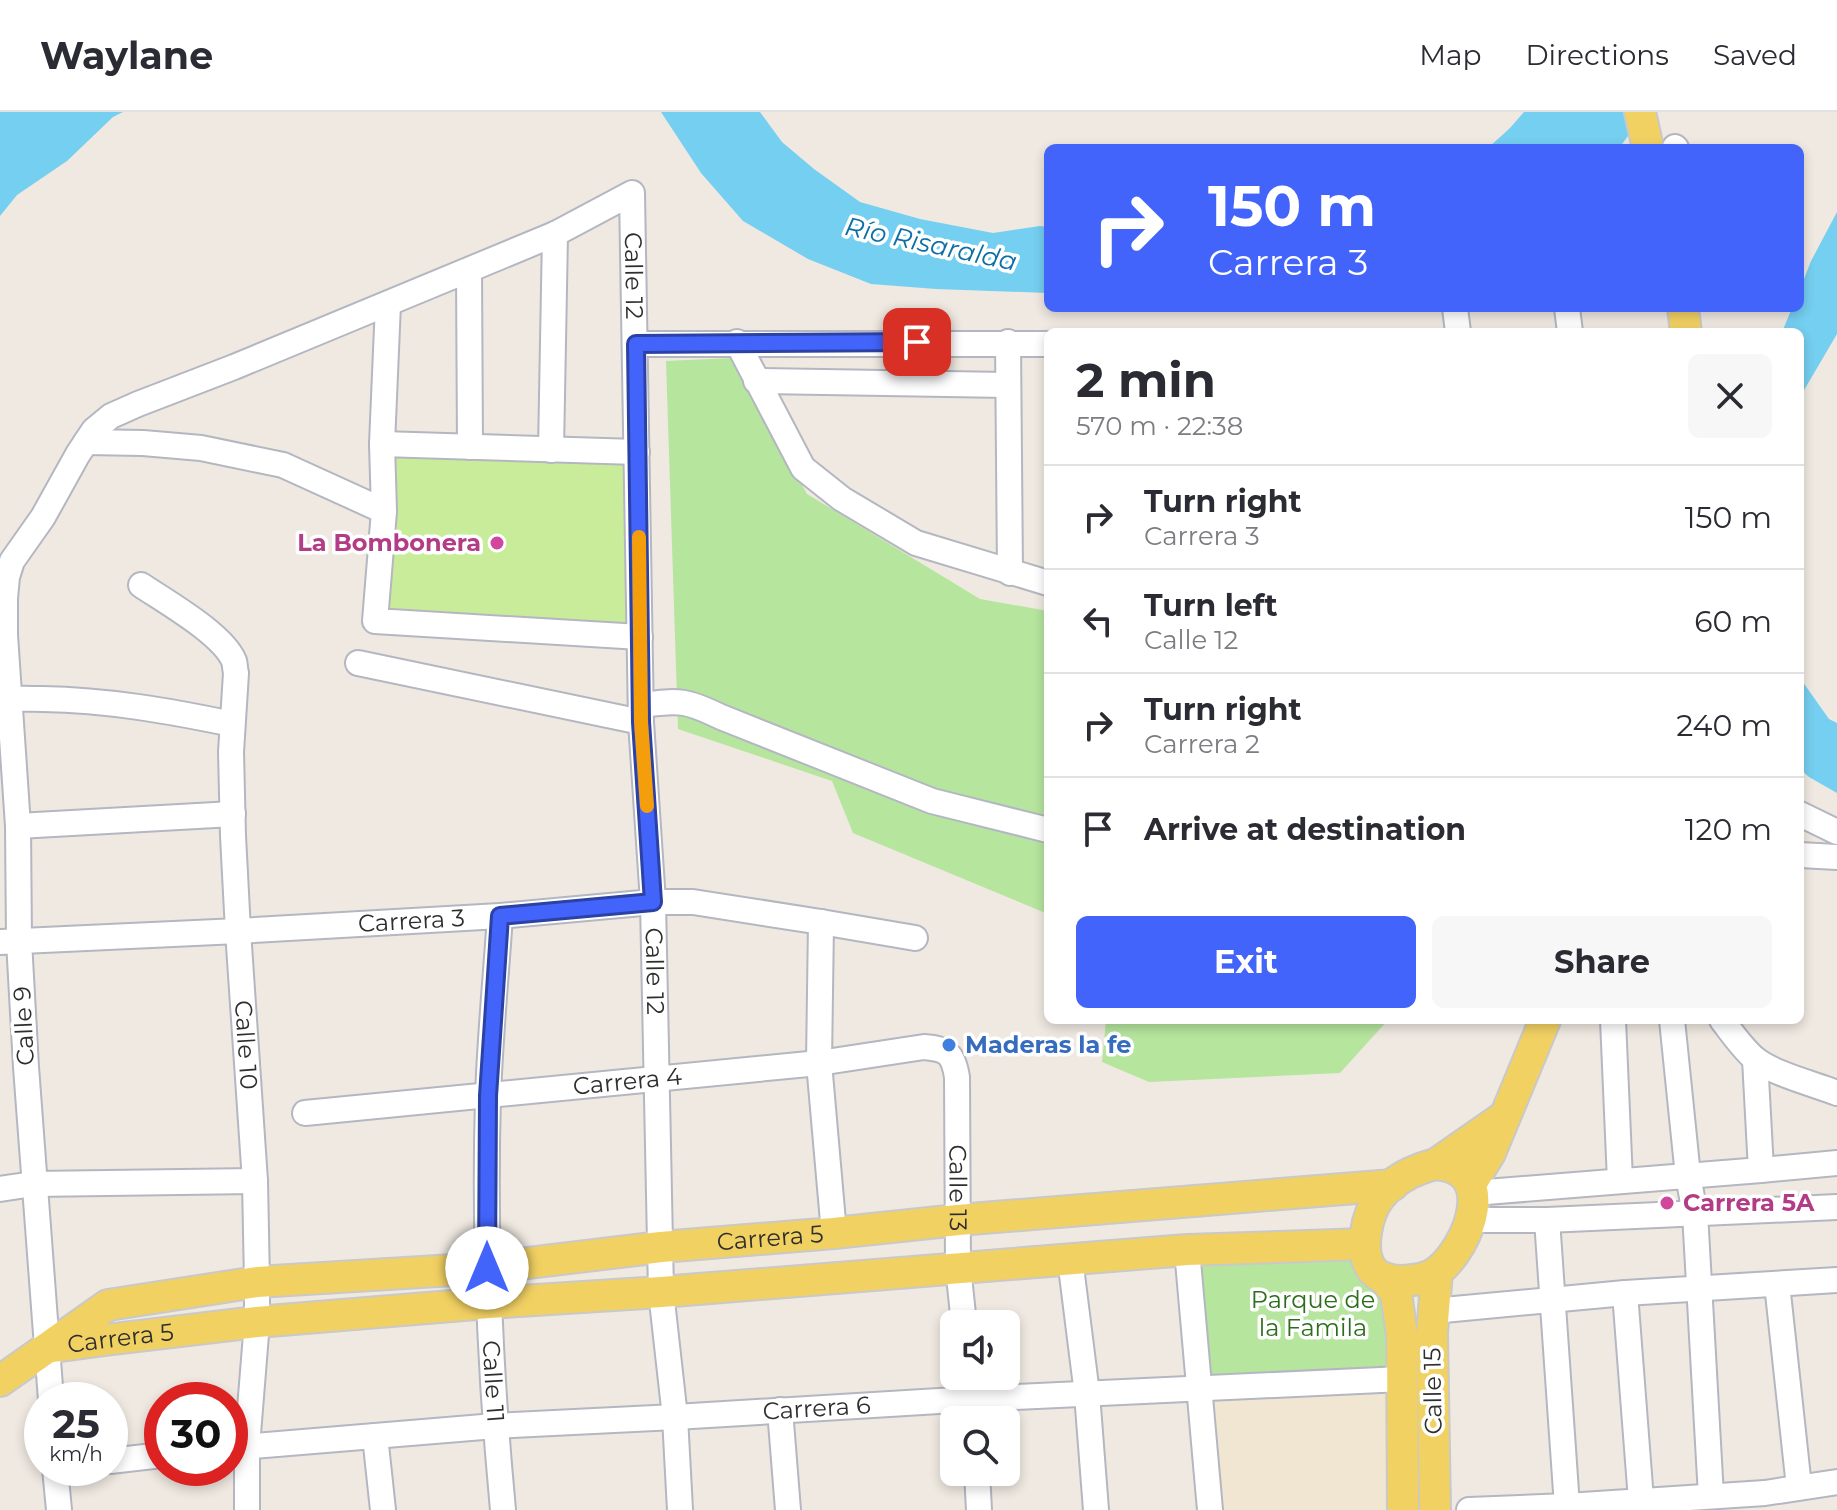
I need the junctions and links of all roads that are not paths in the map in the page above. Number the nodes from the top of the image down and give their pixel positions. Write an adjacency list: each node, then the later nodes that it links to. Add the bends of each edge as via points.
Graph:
1 (1640, 112): 2 (main road)
2 (1647, 144)
3 (555, 234): 4 (street); 8 (street, Calle 12, via 632,193); 15 (street)
4 (469, 271): 5 (street); 14 (street)
5 (388, 304): 12 (street, via 111,416); 13 (street)
6 (737, 342): 7 (street); 8 (street); 10 (street)
7 (1008, 342): 9 (street); 11 (street)
8 (636, 344): 16 (street, Calle 12)
9 (1044, 344)
10 (756, 381): 11 (street); 18 (street, via 803,468 842,499 916,543)
11 (1007, 385): 18 (street)
12 (86, 442): 17 (street, via 201,448 283,465); 23 (street, Calle 9, via 12,561 5,598)
13 (382, 444): 14 (street); 17 (street)
14 (470, 447): 15 (street)
15 (551, 450): 16 (street)
16 (637, 452): 21 (street, Calle 12)
17 (384, 511): 21 (street, via 375,621)
18 (1010, 573): 19 (street)
19 (1044, 582)
20 (141, 585): 25 (street, Calle 10, via 226,647 236,673)
21 (640, 637): 24 (street, Calle 12)
22 (358, 663): 24 (street)
23 (5, 699): 25 (street, via 123,705); 28 (street, Calle 9)
24 (641, 714): 29 (street, via 674,701 695,705 932,801); 33 (street, Calle 12)
25 (232, 724): 26 (street, Calle 10)
26 (233, 814): 28 (street); 36 (street, Calle 10)
27 (1804, 816): 30 (street)
28 (18, 826): 38 (street, Calle 9)
29 (1044, 829)
30 (1837, 832)
31 (1804, 855): 32 (street)
32 (1837, 857)
33 (653, 902): 34 (street, Carrera 3); 35 (street, Carrera 3, via 693,902); 46 (street, Calle 12)
34 (500, 916): 36 (street, Carrera 3); 48 (street, Calle 11)
35 (821, 922): 37 (street, Carrera 3); 45 (street)
36 (238, 931): 38 (street, Carrera 3); 55 (street, Calle 10)
37 (915, 938)
38 (10, 942): 57 (street, Calle 9)
39 (1543, 1024): 50 (main road)
40 (1613, 1024): 56 (street)
41 (1672, 1024): 54 (street)
42 (1725, 1024): 44 (street)
43 (948, 1053): 45 (street, Carrera 4, via 924,1047); 63 (street, Calle 13, via 957,1077)
44 (1755, 1059): 47 (street); 53 (street)
45 (819, 1063): 46 (street, Carrera 4); 65 (street)
46 (656, 1080): 48 (street, Carrera 4); 67 (street, Calle 12)
47 (1837, 1093)
48 (488, 1096): 49 (street, Carrera 4); 71 (street, Calle 11)
49 (305, 1113)
50 (1505, 1116): 52 (main road); 60 (main road)
51 (1837, 1163): 53 (street)
52 (1436, 1164): 58 (main road); 60 (main road, via 1465,1175)
53 (1761, 1170): 54 (street)
54 (1688, 1176): 56 (street); 62 (street)
55 (255, 1181): 57 (street); 75 (street, Calle 10)
56 (1620, 1181): 60 (street)
57 (33, 1184): 59 (street); 85 (street, Calle 9)
58 (1393, 1185): 63 (main road, Carrera 5); 66 (main road, via 1371,1213)
59 (0, 1189)
60 (1472, 1199): 64 (street); 72 (main road, via 1462,1241)
61 (1837, 1207): 62 (street)
62 (1695, 1213): 64 (street); 77 (street)
63 (958, 1220): 65 (main road, Carrera 5); 70 (street, Calle 13)
64 (1547, 1220): 80 (street)
65 (834, 1233): 67 (main road, Carrera 5)
66 (1365, 1244): 68 (main road, Carrera 5); 73 (main road, via 1371,1269)
67 (661, 1247): 71 (main road, Carrera 5); 78 (street, Calle 12)
68 (1187, 1250): 69 (main road, Carrera 5); 89 (street)
69 (1070, 1259): 70 (main road, Carrera 5); 90 (street)
70 (958, 1267): 78 (main road, Carrera 5); 82 (street, Calle 13)
71 (487, 1268): 75 (main road, Carrera 5); 81 (street, Calle 11)
72 (1437, 1272): 73 (main road, via 1415,1280); 83 (main road, Calle 15)
73 (1384, 1279): 86 (main road, Calle 15, via 1396,1293)
74 (1837, 1280): 76 (street)
75 (257, 1282): 84 (street, Calle 10); 85 (main road, Carrera 5, via 108,1305)
76 (1777, 1284): 77 (street); 103 (street)
77 (1700, 1288): 79 (street); 104 (street)
78 (661, 1292): 81 (main road, Carrera 5); 93 (street, Calle 12)
79 (1625, 1293): 80 (street); 106 (street)
80 (1551, 1299): 83 (street); 107 (street)
81 (488, 1303): 84 (main road, Carrera 5); 95 (street, Calle 11)
82 (963, 1310)
83 (1433, 1311): 119 (main road, Calle 15)
84 (257, 1322): 85 (main road, Carrera 5); 94 (street, Calle 10)
85 (47, 1348): 87 (main road); 88 (street, Calle 9)
86 (1402, 1379): 89 (street, Carrera 6); 118 (main road, Calle 15)
87 (0, 1381)
88 (50, 1382)
89 (1199, 1388): 90 (street, Carrera 6); 117 (street)
90 (1087, 1394): 91 (street, Carrera 6); 116 (street)
91 (971, 1398): 92 (street, Carrera 6)
92 (780, 1410): 93 (street, Carrera 6); 114 (street)
93 (675, 1417): 95 (street, Carrera 6); 113 (street, Calle 12)
94 (248, 1420)
95 (495, 1426): 96 (street, Carrera 6); 112 (street, Calle 11)
96 (375, 1436): 97 (street, Carrera 6); 111 (street)
97 (248, 1442)
98 (248, 1449): 110 (street, Calle 10)
99 (1837, 1482): 103 (street)
100 (57, 1486): 108 (street)
101 (247, 1486): 109 (street, Calle 10)
102 (978, 1486): 115 (street)
103 (1799, 1487): 105 (street)
104 (1711, 1496): 105 (street); 106 (street)
105 (1765, 1501)
106 (1651, 1503): 107 (street)
107 (1567, 1506): 120 (street)
108 (59, 1510)
109 (247, 1510)
110 (265, 1510)
111 (383, 1510)
112 (503, 1510)
113 (680, 1510)
114 (788, 1510)
115 (979, 1510)
116 (1096, 1510)
117 (1210, 1510)
118 (1403, 1510)
119 (1435, 1510)
120 (1469, 1510)

